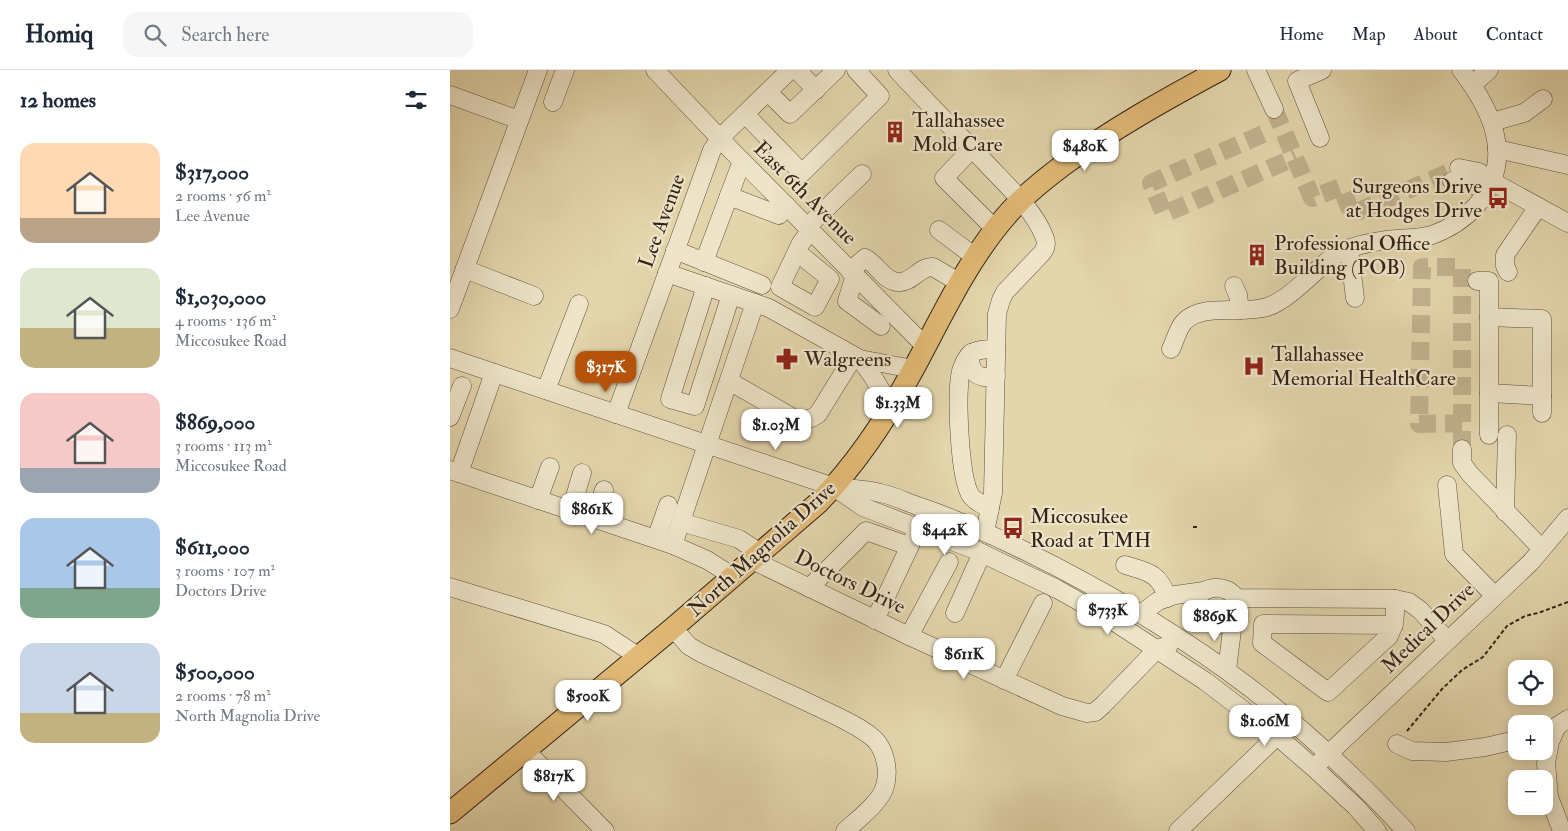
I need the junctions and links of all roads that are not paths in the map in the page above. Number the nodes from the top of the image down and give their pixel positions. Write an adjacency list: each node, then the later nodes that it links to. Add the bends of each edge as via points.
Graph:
1 (565, 70): 13 (street, via 554,97)
2 (655, 70): 23 (street, East 6th Avenue)
3 (790, 70): 16 (street, Lee Avenue)
4 (797, 70): 15 (street)
5 (836, 70): 15 (street)
6 (856, 70): 20 (street, via 880,96 802,173)
7 (897, 70): 25 (street)
8 (1220, 70): 33 (main road, North Magnolia Drive, via 1113,131)
9 (1256, 70): 19 (street)
10 (1322, 70): 24 (street, via 1297,81)
11 (1460, 70): 14 (street)
12 (1490, 71): 14 (street)
13 (536, 77): 21 (street)
14 (1472, 84): 22 (street)
15 (816, 90): 16 (street, via 790,114)
16 (768, 92): 20 (street, Lee Avenue)
17 (450, 95): 21 (street)
18 (1543, 99): 22 (street, via 1524,113)
19 (1274, 108)
20 (745, 114): 23 (street, Lee Avenue)
21 (520, 120): 46 (street)
22 (1492, 122): 26 (street)
23 (720, 138): 27 (street, East 6th Avenue); 42 (street, Lee Avenue, via 712,150)
24 (1320, 138)
25 (972, 149): 33 (street); 38 (street, via 944,178)
26 (1497, 149): 28 (street); 31 (street)
27 (742, 161): 32 (street); 34 (street, East 6th Avenue)
28 (1568, 165)
29 (862, 174): 37 (street)
30 (1456, 175): 31 (street, via 1476,186)
31 (1493, 182): 35 (street); 41 (street, via 1470,213 1444,230)
32 (729, 196): 34 (street, via 779,215); 45 (street)
33 (1021, 199): 38 (main road, North Magnolia Drive); 64 (street, via 1044,236 1046,248 1005,292 997,314)
34 (787, 206): 37 (street, East 6th Avenue)
35 (1538, 207): 36 (street); 40 (street)
36 (1568, 223)
37 (809, 229): 43 (street); 48 (street, East 6th Avenue)
38 (995, 229): 44 (main road, North Magnolia Drive)
39 (939, 230): 44 (street)
40 (1511, 247)
41 (1349, 249): 56 (street); 60 (street, via 1334,256 1304,291 1268,307)
42 (675, 250): 45 (street); 47 (street, Lee Avenue)
43 (797, 252)
44 (975, 257): 50 (main road, North Magnolia Drive)
45 (704, 262): 51 (street)
46 (464, 269): 55 (street); 59 (street)
47 (667, 273): 52 (street); 77 (street, Lee Avenue)
48 (852, 273): 50 (street, via 865,258 892,281 907,281 929,266); 62 (street, via 847,301); 63 (street, East 6th Avenue)
49 (1477, 281): 61 (street, via 1489,282)
50 (960, 283): 63 (main road, North Magnolia Drive)
51 (762, 285)
52 (706, 286): 54 (street); 54 (street, via 670,399 695,406)
53 (1234, 286): 60 (street)
54 (731, 295): 57 (street)
55 (534, 296)
56 (1355, 298)
57 (755, 303): 68 (street); 72 (street)
58 (579, 304): 74 (street)
59 (450, 309)
60 (1240, 310): 65 (street, via 1198,312 1183,322)
61 (1489, 317): 75 (street); 75 (street, via 1542,319 1542,404)
62 (880, 326)
63 (925, 346): 69 (main road, North Magnolia Drive)
64 (996, 349): 66 (street); 71 (street)
65 (1171, 349)
66 (971, 353): 71 (street, via 971,368 978,375); 91 (street, via 962,368 958,405 963,460 971,496)
67 (450, 358): 70 (street)
68 (857, 358): 69 (street); 72 (street, via 812,419 795,419); 76 (street)
69 (913, 369): 76 (main road, North Magnolia Drive)
70 (494, 373): 74 (street); 84 (street)
71 (996, 376): 91 (street)
72 (729, 381): 81 (street)
73 (462, 386): 78 (street)
74 (546, 390): 77 (street)
75 (1489, 394): 79 (street)
76 (891, 407): 87 (main road, North Magnolia Drive)
77 (616, 414): 81 (street)
78 (450, 417)
79 (1489, 434)
80 (1507, 435): 93 (street)
81 (707, 445): 87 (street); 96 (street)
82 (1462, 449): 93 (street, via 1462,463)
83 (550, 467): 89 (street)
84 (455, 471): 89 (street)
85 (582, 473): 92 (street)
86 (1447, 485): 111 (street, via 1454,554)
87 (834, 487): 97 (street, via 863,507); 98 (street, via 882,493); 104 (main road, North Magnolia Drive)
88 (604, 490): 94 (street)
89 (538, 500): 92 (street)
90 (668, 504): 99 (street)
91 (990, 508): 98 (street)
92 (571, 510): 94 (street)
93 (1505, 512): 102 (street)
94 (595, 518): 99 (street)
95 (1568, 518): 102 (street, Medical Drive)
96 (681, 522): 100 (street); 104 (street, Doctors Drive, via 738,539)
97 (918, 528): 101 (street); 103 (street)
98 (985, 532): 118 (street, via 1075,576)
99 (656, 539): 100 (street)
100 (673, 545): 107 (street, via 707,560)
101 (909, 546): 109 (street, via 866,531); 119 (street)
102 (1542, 549): 111 (street, Medical Drive)
103 (982, 553): 117 (street); 125 (street, via 1066,594)
104 (756, 557): 107 (main road, North Magnolia Drive); 109 (street, Doctors Drive)
105 (949, 562): 123 (street)
106 (1126, 565): 112 (street, via 1151,573 1160,580)
107 (734, 577): 122 (main road, North Magnolia Drive)
108 (450, 588): 126 (street, via 604,634)
109 (810, 588): 119 (street, Doctors Drive)
110 (1204, 591): 112 (street); 116 (street, via 1215,588 1227,590); 116 (street, via 1197,597 1194,607 1195,614 1207,623 1218,625)
111 (1495, 596): 124 (street, Medical Drive)
112 (1166, 598): 118 (street)
113 (1285, 598): 114 (street); 116 (street); 120 (street)
114 (1391, 599): 121 (street, via 1396,619); 124 (street, via 1409,602)
115 (1043, 603): 128 (street)
116 (1236, 606): 127 (street)
117 (955, 613)
118 (1141, 614): 127 (street)
119 (875, 620): 123 (street, Doctors Drive)
120 (1284, 625): 121 (street); 121 (street, via 1263,624 1262,643 1328,692 1389,636)
121 (1391, 625)
122 (673, 628): 126 (main road, North Magnolia Drive); 139 (street, via 700,653 840,717 871,736 880,746 886,764 885,788)
123 (909, 636): 128 (street, Doctors Drive)
124 (1448, 640): 135 (street, Medical Drive)
125 (1157, 649): 128 (street, Doctors Drive, via 1095,712 1062,706); 129 (street, via 1166,645 1178,646 1230,683); 131 (street)
126 (639, 656): 134 (main road, North Magnolia Drive)
127 (1227, 670): 129 (street)
128 (1004, 680)
129 (1248, 687): 135 (street)
130 (1556, 725): 143 (street, via 1546,763 1549,797)
131 (1277, 736): 136 (street); 140 (street)
132 (1508, 742): 133 (street, via 1446,752 1412,751)
133 (1397, 744)
134 (526, 750): 137 (main road, North Magnolia Drive); 138 (street)
135 (1328, 754): 136 (street, Medical Drive); 142 (street)
136 (1314, 768): 141 (street)
137 (450, 813)
138 (605, 831)
139 (845, 831)
140 (1178, 831)
141 (1377, 831)
142 (1406, 831)
143 (1562, 831)

